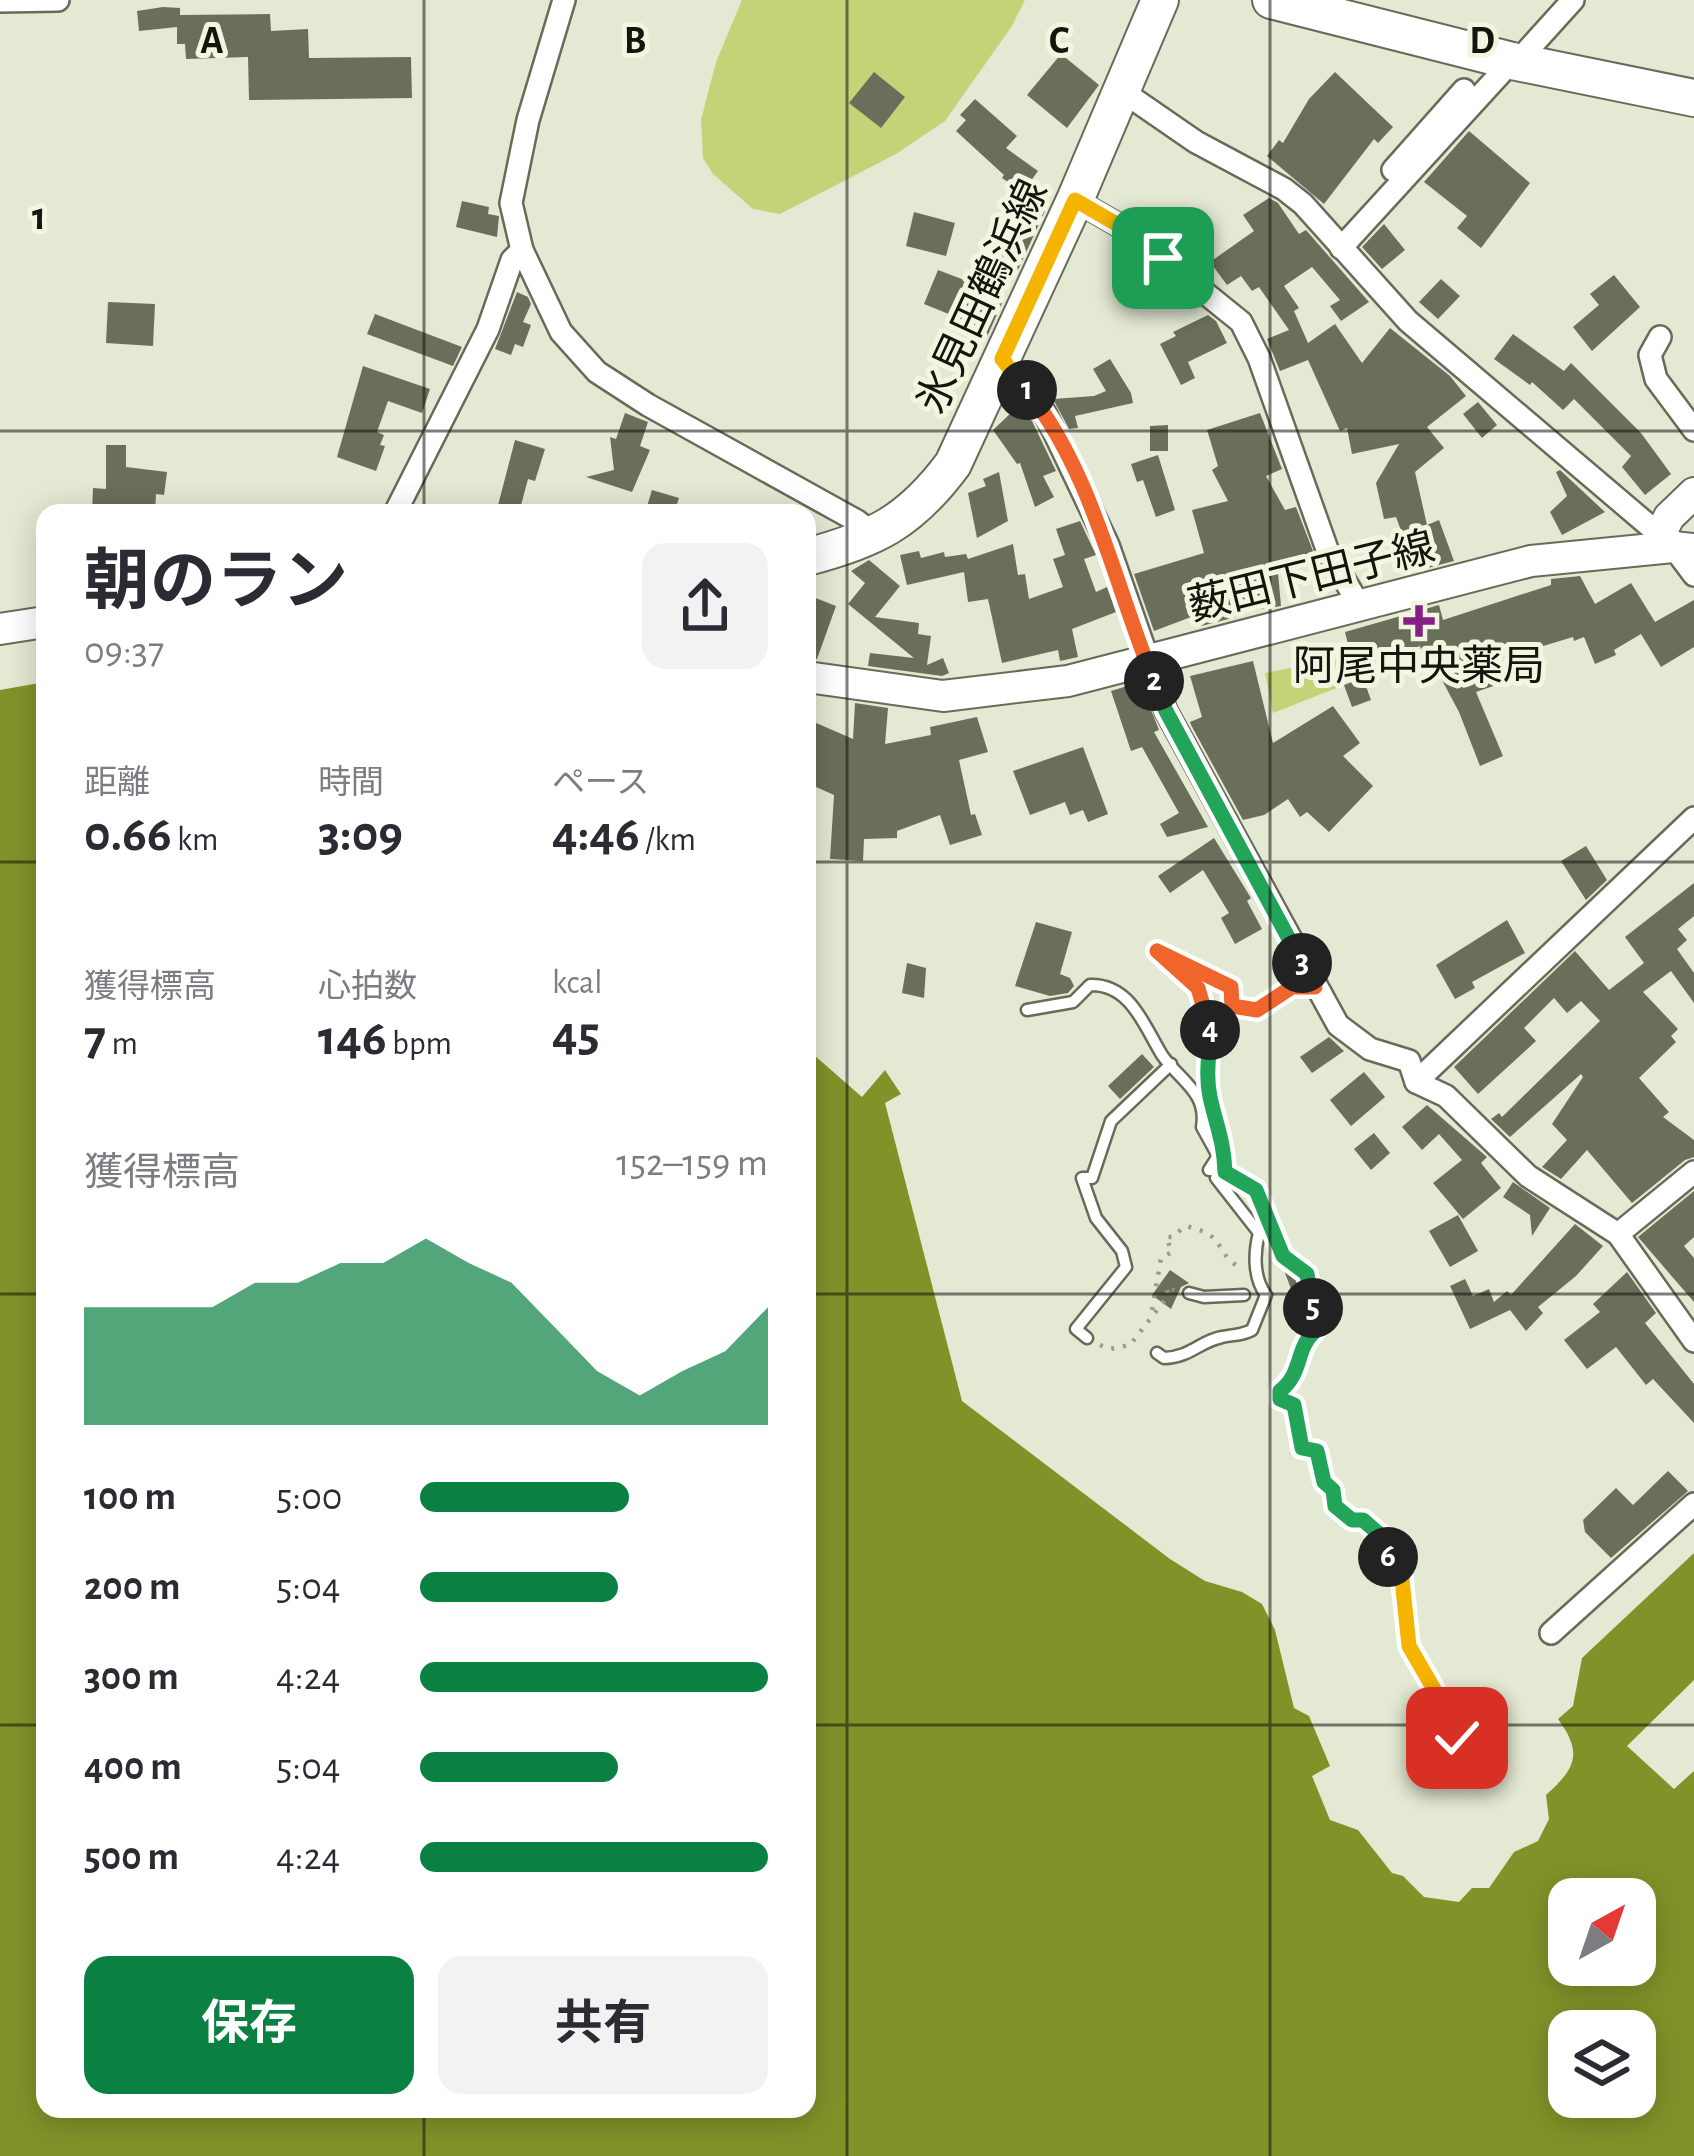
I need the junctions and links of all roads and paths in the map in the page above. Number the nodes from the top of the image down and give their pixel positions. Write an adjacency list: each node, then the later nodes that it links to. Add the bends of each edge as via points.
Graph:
1 (58, 0): 6 (street)
2 (564, 0): 14 (street, via 511,203)
3 (1160, 0): 9 (main road, 氷見田鶴浜線)
4 (1271, 0): 7 (main road)
5 (1573, 0): 7 (street)
6 (0, 1)
7 (1515, 62): 10 (main road); 11 (street)
8 (1464, 90): 11 (street, via 1388,176)
9 (1122, 91): 12 (main road, 氷見田鶴浜線); 13 (street, via 1284,188)
10 (1694, 98)
11 (1392, 192): 13 (street)
12 (1075, 200): 16 (main road, 氷見田鶴浜線); 24 (street, via 1127,230 1241,322 1328,552)
13 (1341, 248): 21 (street, via 1408,322)
14 (523, 250): 19 (street); 20 (street, via 561,332 597,372)
15 (1660, 338): 17 (street, via 1650,355 1656,379)
16 (1002, 359): 20 (main road, 氷見田鶴浜線, via 953,464 929,497); 27 (street, via 1045,413 1099,526)
17 (1694, 430)
18 (1694, 493): 21 (main road, via 1669,517)
19 (400, 504)
20 (876, 536): 22 (main road, 氷見田鶴浜線)
21 (1676, 544): 23 (street); 24 (main road, 薮田下田子線, via 1531,562)
22 (816, 554)
23 (1694, 575)
24 (1361, 608): 27 (main road, 薮田下田子線)
25 (36, 623): 26 (main road)
26 (0, 629)
27 (1146, 660): 28 (main road, 薮田下田子線, via 1068,681 943,696); 30 (street)
28 (816, 678)
29 (1694, 818): 33 (street)
30 (1315, 987): 33 (street, via 1338,1025 1370,1049 1409,1061); 34 (path, via 1292,987 1257,1010 1232,1006 1231,987 1157,951 1198,988 1211,1033)
31 (1028, 1010): 32 (lane, via 1073,1002 1100,985 1126,998)
32 (1171, 1064): 35 (lane, via 1196,1088 1202,1127 1218,1156 1210,1170); 42 (lane, via 1111,1121 1092,1178 1082,1178 1126,1267 1076,1329)
33 (1416, 1082): 38 (street, via 1446,1096 1528,1176)
34 (1210, 1096)
35 (1225, 1172): 37 (lane, via 1216,1178); 47 (path, via 1256,1190 1283,1256 1307,1274 1314,1332 1280,1399 1294,1405 1302,1448 1317,1451 1335,1506 1386,1540 1386,1555 1401,1570 1409,1646)
36 (1694, 1172): 38 (street)
37 (1259, 1233): 41 (path, via 1240,1269 1205,1229 1185,1226 1166,1237 1172,1252 1161,1258); 44 (lane, via 1254,1251 1266,1295 1252,1330 1217,1337 1186,1356)
38 (1618, 1234): 43 (street)
39 (1189, 1292): 40 (lane); 41 (path, via 1167,1287)
40 (1244, 1295)
41 (1150, 1316): 42 (path, via 1142,1335 1123,1348)
42 (1087, 1338)
43 (1694, 1341)
44 (1157, 1353)
45 (1694, 1504): 46 (street)
46 (1551, 1633)
47 (1470, 1759)

